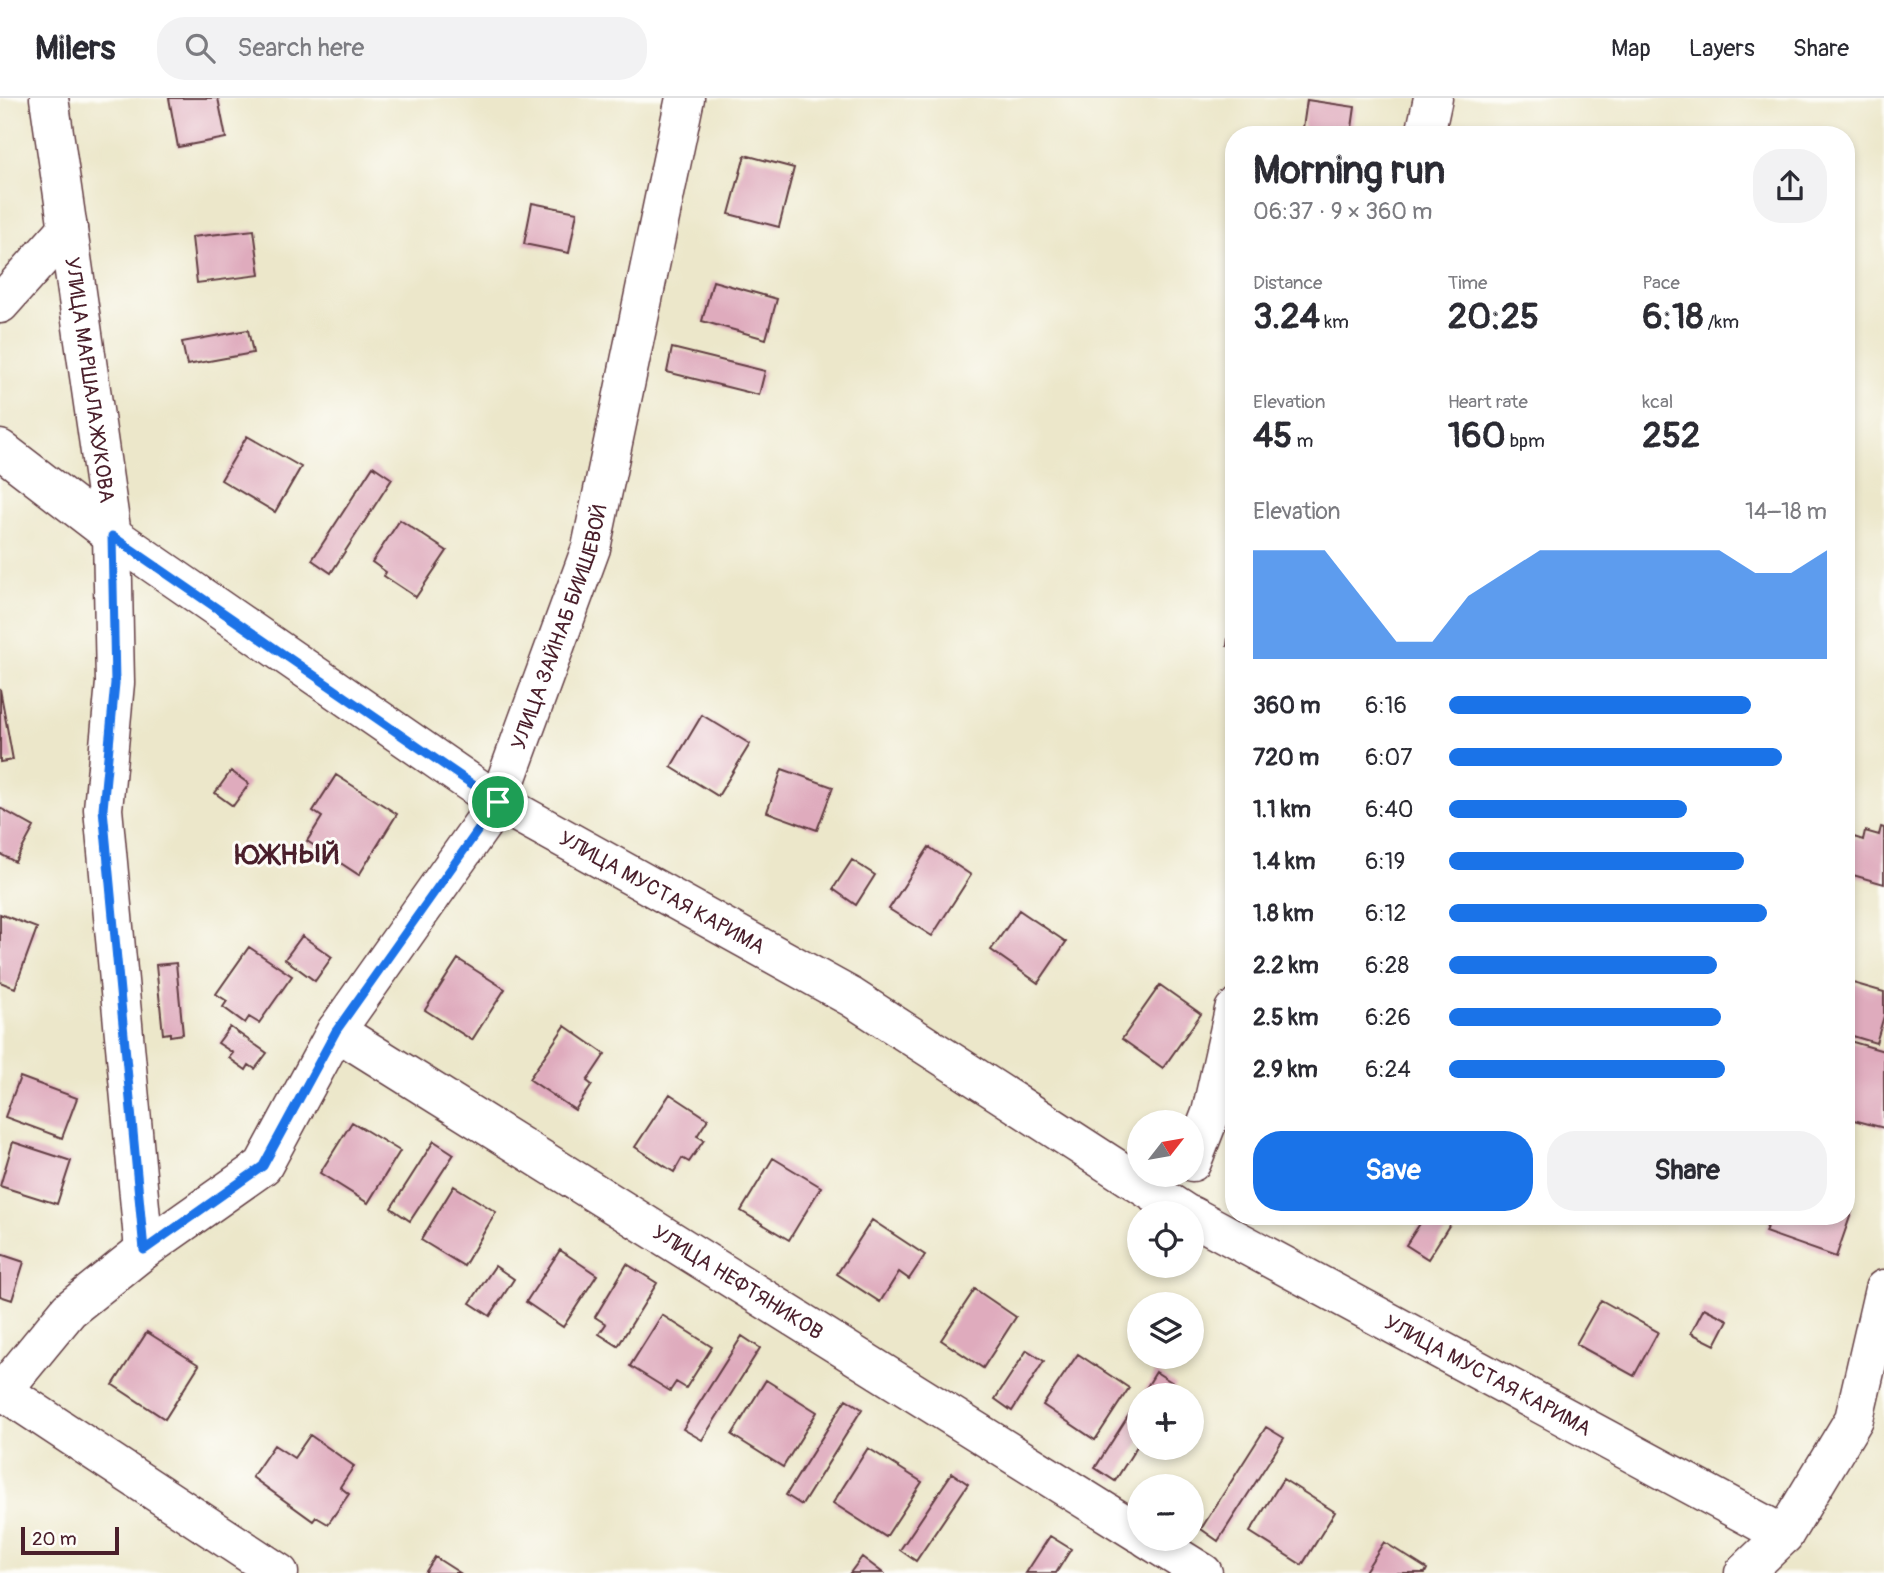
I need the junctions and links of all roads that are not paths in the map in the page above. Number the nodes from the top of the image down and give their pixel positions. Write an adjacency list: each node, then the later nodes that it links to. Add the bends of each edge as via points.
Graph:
1 (49, 98): 5 (street, УЛИЦА МАРШАЛА ЖУКОВА)
2 (685, 98): 9 (street, УЛИЦА ЗАЙНАБ БИИШЕВОЙ, via 591,548)
3 (1433, 98): 4 (street)
4 (1427, 126)
5 (68, 228): 6 (street); 8 (street, УЛИЦА МАРШАЛА ЖУКОВА)
6 (0, 304)
7 (0, 449): 8 (street, УЛИЦА МУСТАЯ КАРИМА)
8 (112, 536): 9 (street, УЛИЦА МУСТАЯ КАРИМА); 15 (street, УЛИЦА МАРШАЛА ЖУКОВА, via 115,683 103,809)
9 (498, 802): 10 (street, УЛИЦА ЗАЙНАБ БИИШЕВОЙ); 13 (street, УЛИЦА МУСТАЯ КАРИМА, via 851,997)
10 (336, 1031): 15 (street, УЛИЦА ЗАЙНАБ БИИШЕВОЙ, via 263,1166); 18 (street, УЛИЦА НЕФТЯНИКОВ)
11 (1225, 1050): 12 (street)
12 (1204, 1131)
13 (1181, 1201)
14 (1204, 1214): 19 (street, УЛИЦА МУСТАЯ КАРИМА)
15 (144, 1250): 17 (street, УЛИЦА ЗАЙНАБ БИИШЕВОЙ, via 69,1310)
16 (1884, 1289): 19 (street, via 1854,1419)
17 (1, 1393): 21 (street)
18 (1127, 1525)
19 (1784, 1535): 23 (street)
20 (1168, 1551): 22 (street)
21 (279, 1573)
22 (1203, 1573)
23 (1744, 1573)

